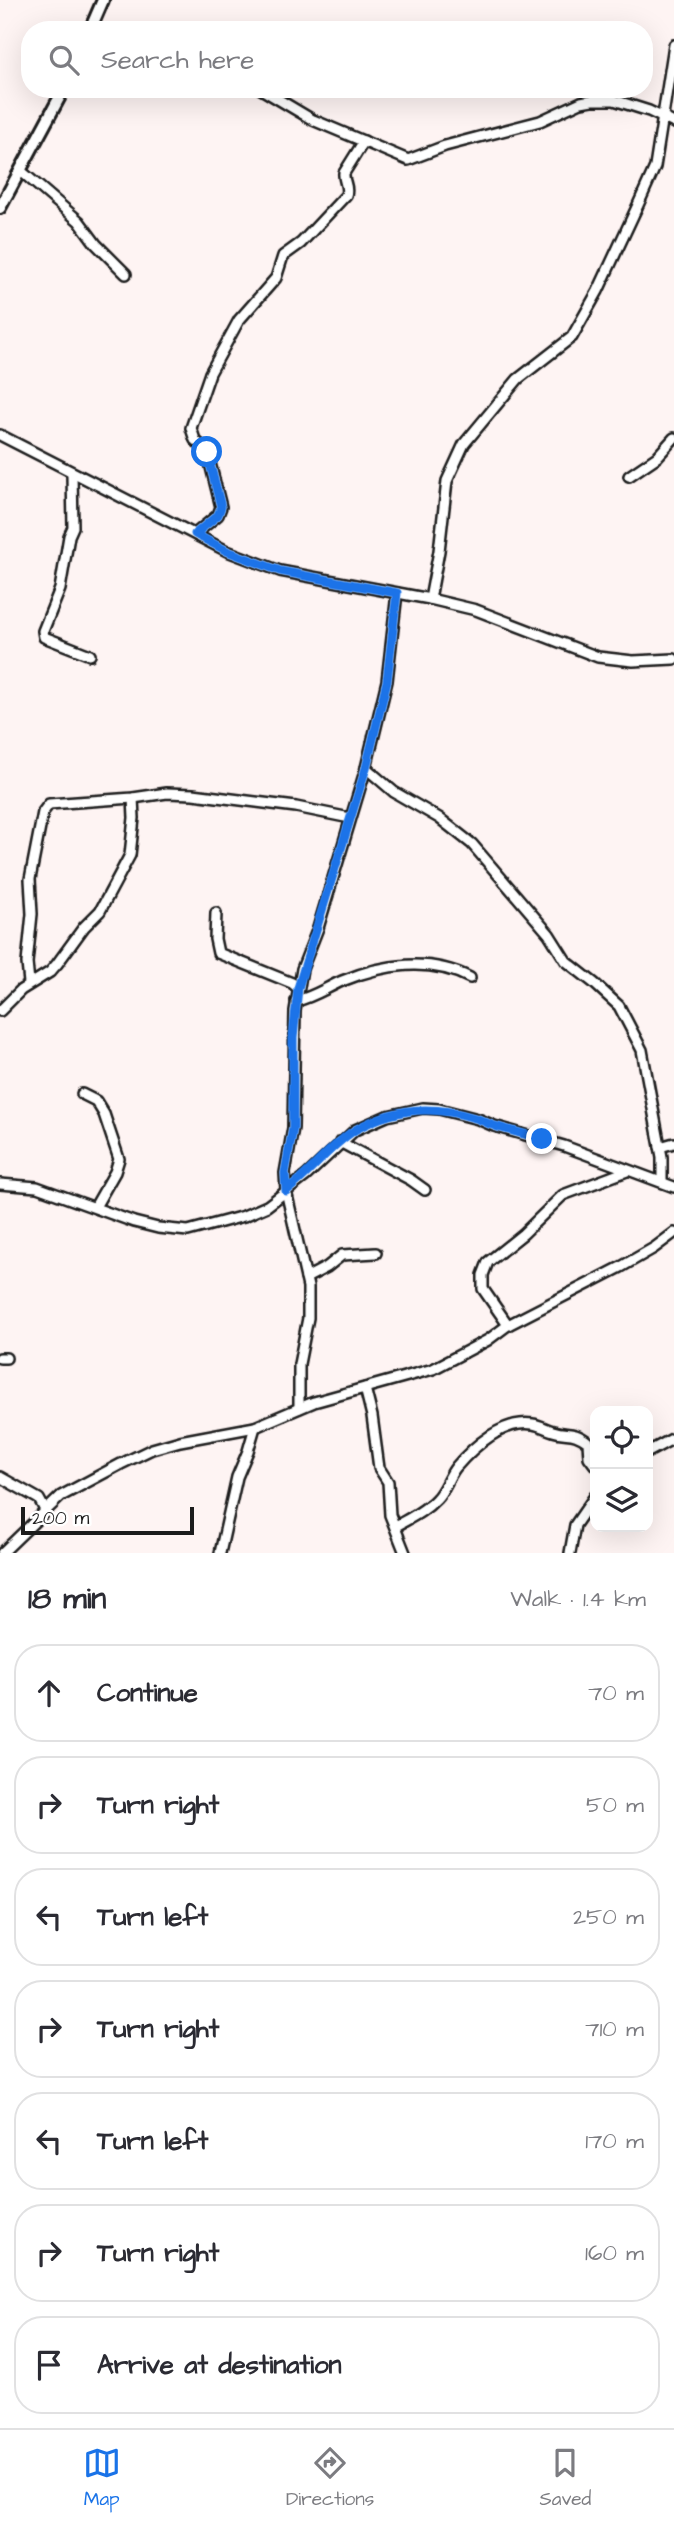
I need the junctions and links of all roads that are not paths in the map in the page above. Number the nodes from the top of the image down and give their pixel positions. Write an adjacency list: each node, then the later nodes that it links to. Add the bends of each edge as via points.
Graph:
1 (103, 0): 2 (main road)
2 (94, 21)
3 (674, 45): 6 (street)
4 (59, 98): 9 (main road)
5 (276, 98): 8 (street, via 313,120)
6 (663, 118): 7 (street); 8 (street, via 614,100 592,100 540,121 408,160); 18 (street, via 655,167 584,319 572,337 518,379 464,444 447,481)
7 (674, 123)
8 (364, 141): 16 (street, via 344,173 346,195 283,256 275,278 239,320 210,373 191,428 207,452 221,507)
9 (21, 171): 10 (main road); 11 (street, via 79,220)
10 (0, 208)
11 (126, 274)
12 (0, 435): 14 (street)
13 (674, 438): 15 (street, via 657,457)
14 (72, 474): 16 (street); 19 (street, via 73,527 63,579 43,631 54,643)
15 (629, 476)
16 (195, 534): 17 (street, via 280,571)
17 (397, 593): 18 (street); 21 (street, via 387,681)
18 (430, 599): 20 (street, via 476,610 598,657)
19 (90, 655)
20 (674, 659)
21 (366, 768): 23 (street); 33 (street, via 472,844 549,934 566,961 619,1006 642,1049)
22 (133, 798): 23 (street, via 167,793 223,796); 26 (street, via 130,855 107,900 50,972); 26 (street, via 53,803 45,808 30,879)
23 (350, 818): 27 (street)
24 (216, 913): 27 (street, via 218,953)
25 (470, 978): 28 (street, via 456,970 411,964 356,977)
26 (29, 984): 29 (street)
27 (298, 988): 28 (street)
28 (296, 1001): 39 (street, via 293,1128)
29 (0, 1011)
30 (82, 1094): 40 (street, via 100,1107 119,1159)
31 (340, 1142): 34 (street, via 387,1116 439,1109 565,1146); 38 (street); 39 (street)
32 (674, 1143): 33 (street)
33 (660, 1147): 35 (street)
34 (627, 1171): 35 (street); 44 (street, via 563,1195 488,1262 482,1275 484,1289)
35 (662, 1181): 37 (street)
36 (0, 1184): 40 (street, via 37,1188)
37 (674, 1187)
38 (425, 1190)
39 (286, 1191): 40 (street, via 257,1210 188,1231 158,1228); 43 (street)
40 (95, 1207)
41 (674, 1233): 44 (street, via 621,1267)
42 (376, 1253): 43 (street, via 342,1255)
43 (306, 1278): 46 (street, via 308,1318 299,1364)
44 (508, 1325): 45 (street, via 433,1369)
45 (365, 1388): 46 (street); 56 (street, via 379,1468 388,1482 390,1515)
46 (299, 1408): 47 (street)
47 (255, 1427): 53 (street, via 152,1449); 58 (street, via 237,1477)
48 (674, 1438): 49 (street)
49 (653, 1449)
50 (590, 1458): 56 (street, via 586,1440 576,1435 534,1424 517,1425 477,1446 454,1469 436,1499)
51 (0, 1476): 52 (street)
52 (33, 1495): 53 (street); 55 (street)
53 (61, 1496): 55 (street)
54 (590, 1503): 60 (street, via 575,1525)
55 (45, 1510): 57 (street)
56 (396, 1526): 59 (street)
57 (2, 1553)
58 (220, 1553)
59 (405, 1553)
60 (570, 1553)

